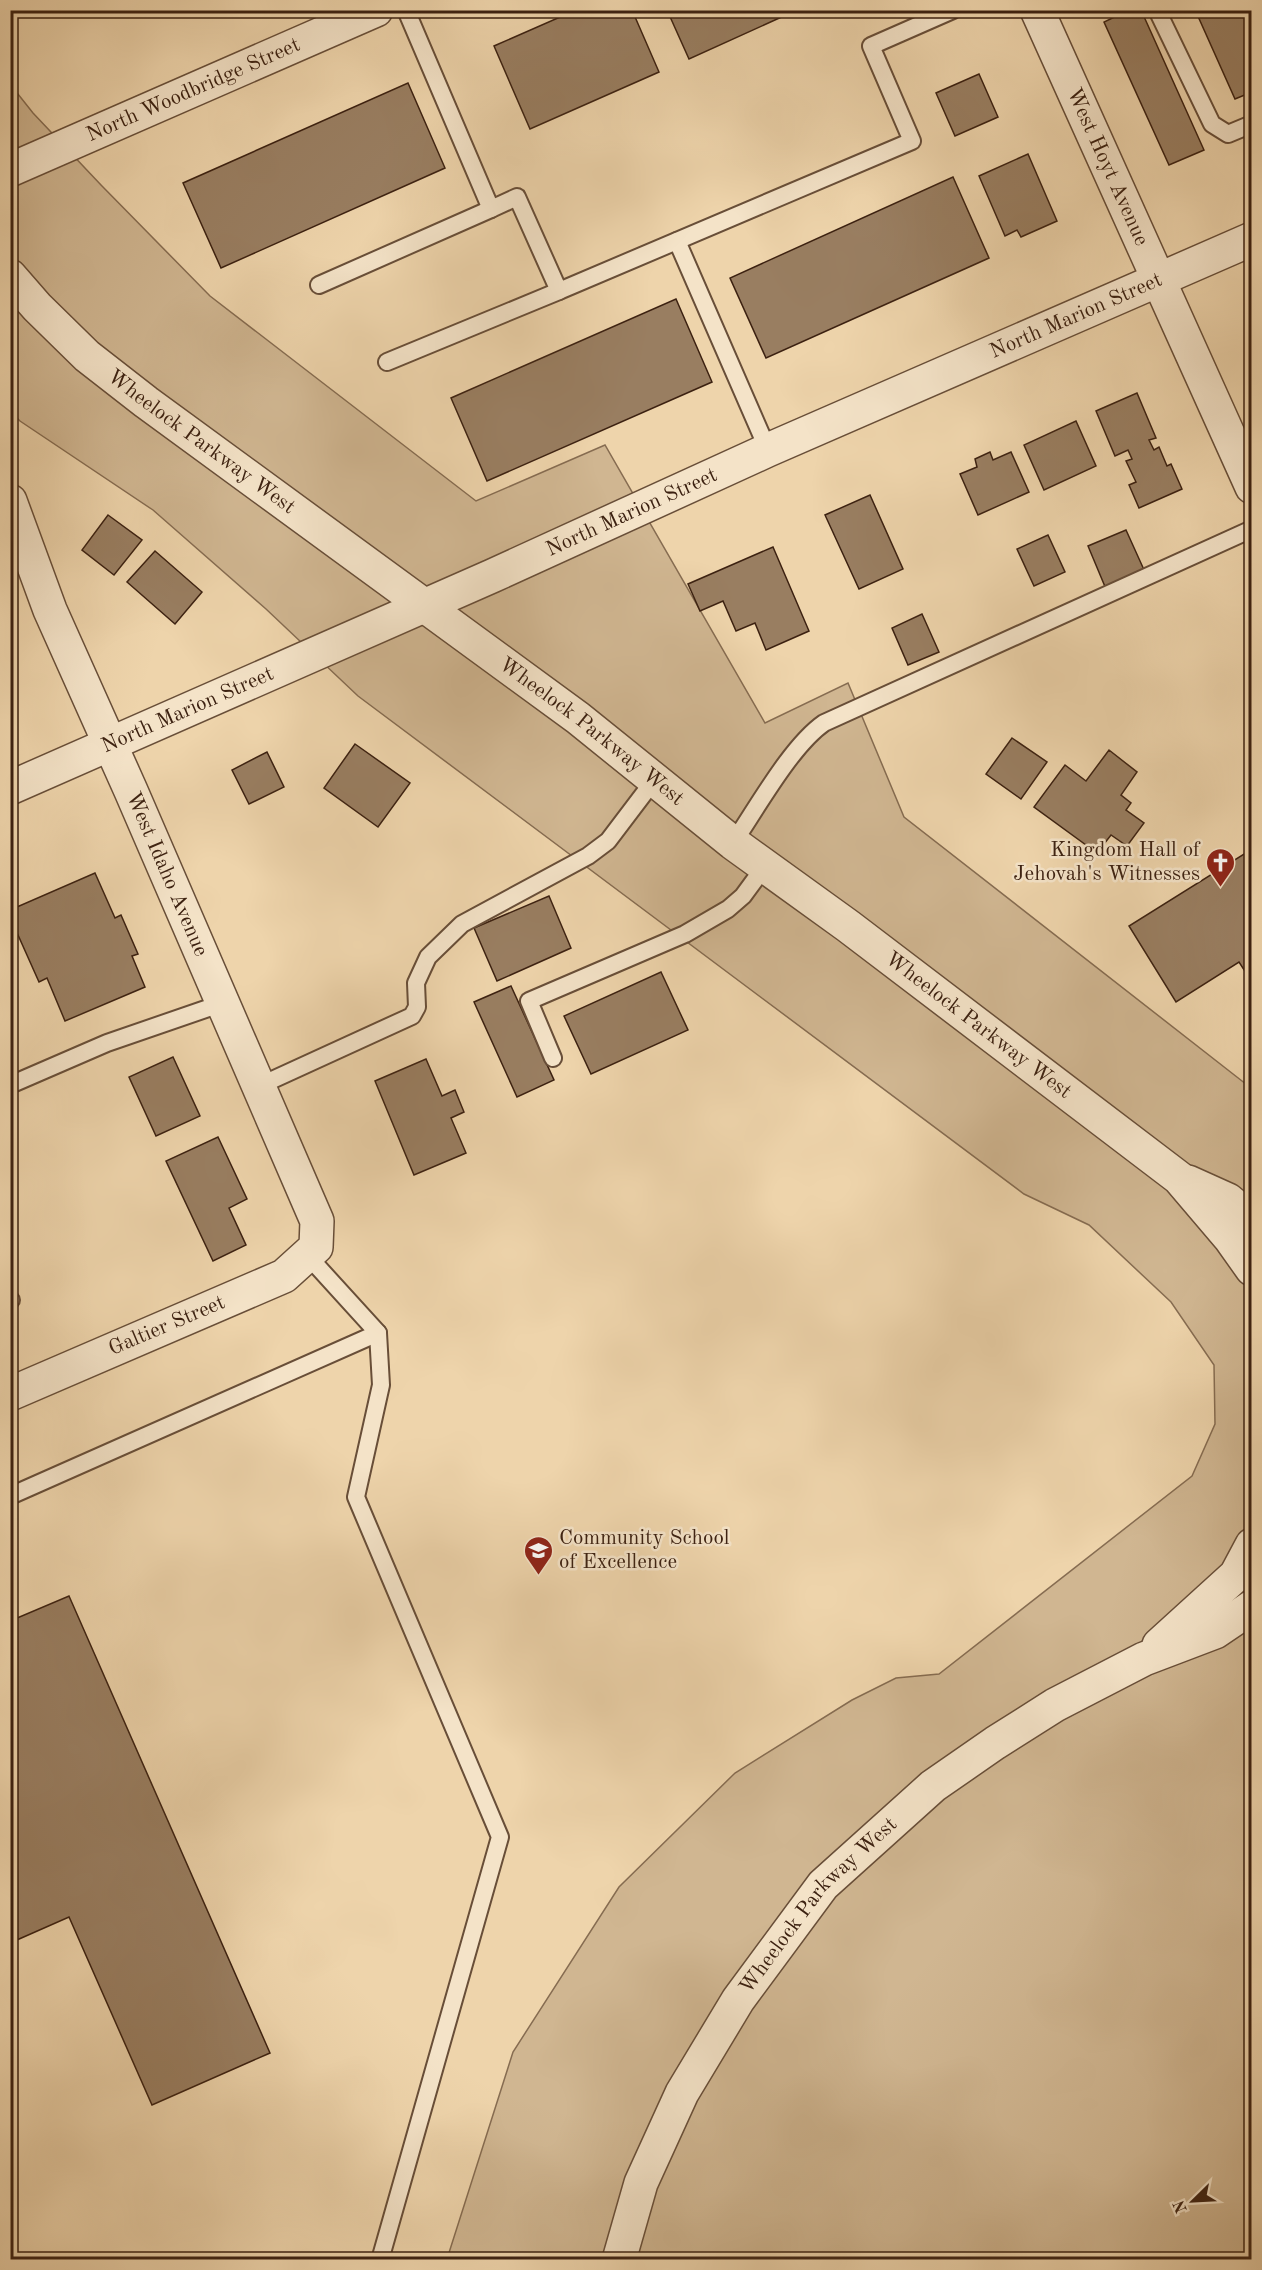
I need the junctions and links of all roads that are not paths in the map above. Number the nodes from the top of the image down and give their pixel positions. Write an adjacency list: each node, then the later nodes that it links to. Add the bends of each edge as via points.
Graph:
1 (376, 10): 7 (street, North Woodbridge Street)
2 (406, 10): 8 (lane)
3 (953, 10): 10 (lane, via 871,46 912,141)
4 (1037, 10): 12 (street, West Hoyt Avenue)
5 (1157, 10): 6 (lane, via 1212,124 1228,134)
6 (1251, 124)
7 (10, 171)
8 (491, 209): 13 (lane); 14 (lane, via 517,197)
9 (1251, 239): 12 (street, North Marion Street)
10 (677, 241): 14 (lane); 16 (lane)
11 (10, 276): 20 (street, Wheelock Parkway West, via 87,356)
12 (1158, 281): 16 (street, North Marion Street); 17 (street, West Hoyt Avenue)
13 (319, 285)
14 (559, 291): 15 (lane)
15 (387, 362)
16 (768, 450): 20 (street, North Marion Street)
17 (1250, 483)
18 (10, 501): 21 (street, West Idaho Avenue, via 50,610)
19 (1251, 529): 24 (lane, via 824,723 804,741)
20 (424, 606): 21 (street, North Marion Street); 22 (street, Wheelock Parkway West)
21 (110, 744): 23 (street, North Marion Street); 26 (street, West Idaho Avenue)
22 (655, 779): 24 (street, Wheelock Parkway West); 29 (lane, via 608,842 462,924 428,957 416,983 417,1007 412,1017)
23 (10, 788)
24 (734, 843): 25 (street, Wheelock Parkway West)
25 (765, 866): 27 (lane, via 728,909 685,934 529,1001); 30 (street, Wheelock Parkway West)
26 (223, 1003): 28 (lane, via 107,1043); 29 (street, West Idaho Avenue)
27 (553, 1058)
28 (10, 1085)
29 (259, 1086): 32 (street, West Idaho Avenue, via 317,1221)
30 (1179, 1178): 31 (street, Wheelock Parkway West, via 1228,1200); 33 (street, Wheelock Parkway West)
31 (1251, 1220)
32 (312, 1251): 34 (lane); 35 (street, Galtier Street, via 284,1276)
33 (1251, 1269)
34 (378, 1333): 36 (lane); 40 (lane, via 381,1384 356,1497 500,1837)
35 (10, 1394)
36 (10, 1496)
37 (1251, 1545): 39 (street, Wheelock Parkway West, via 1236,1575)
38 (1251, 1607): 39 (street, Wheelock Parkway West, via 1215,1632)
39 (1144, 1659): 41 (street, Wheelock Parkway West, via 1055,1705 933,1786 823,1885 738,2000 682,2093 641,2183)
40 (380, 2259)
41 (619, 2259)

